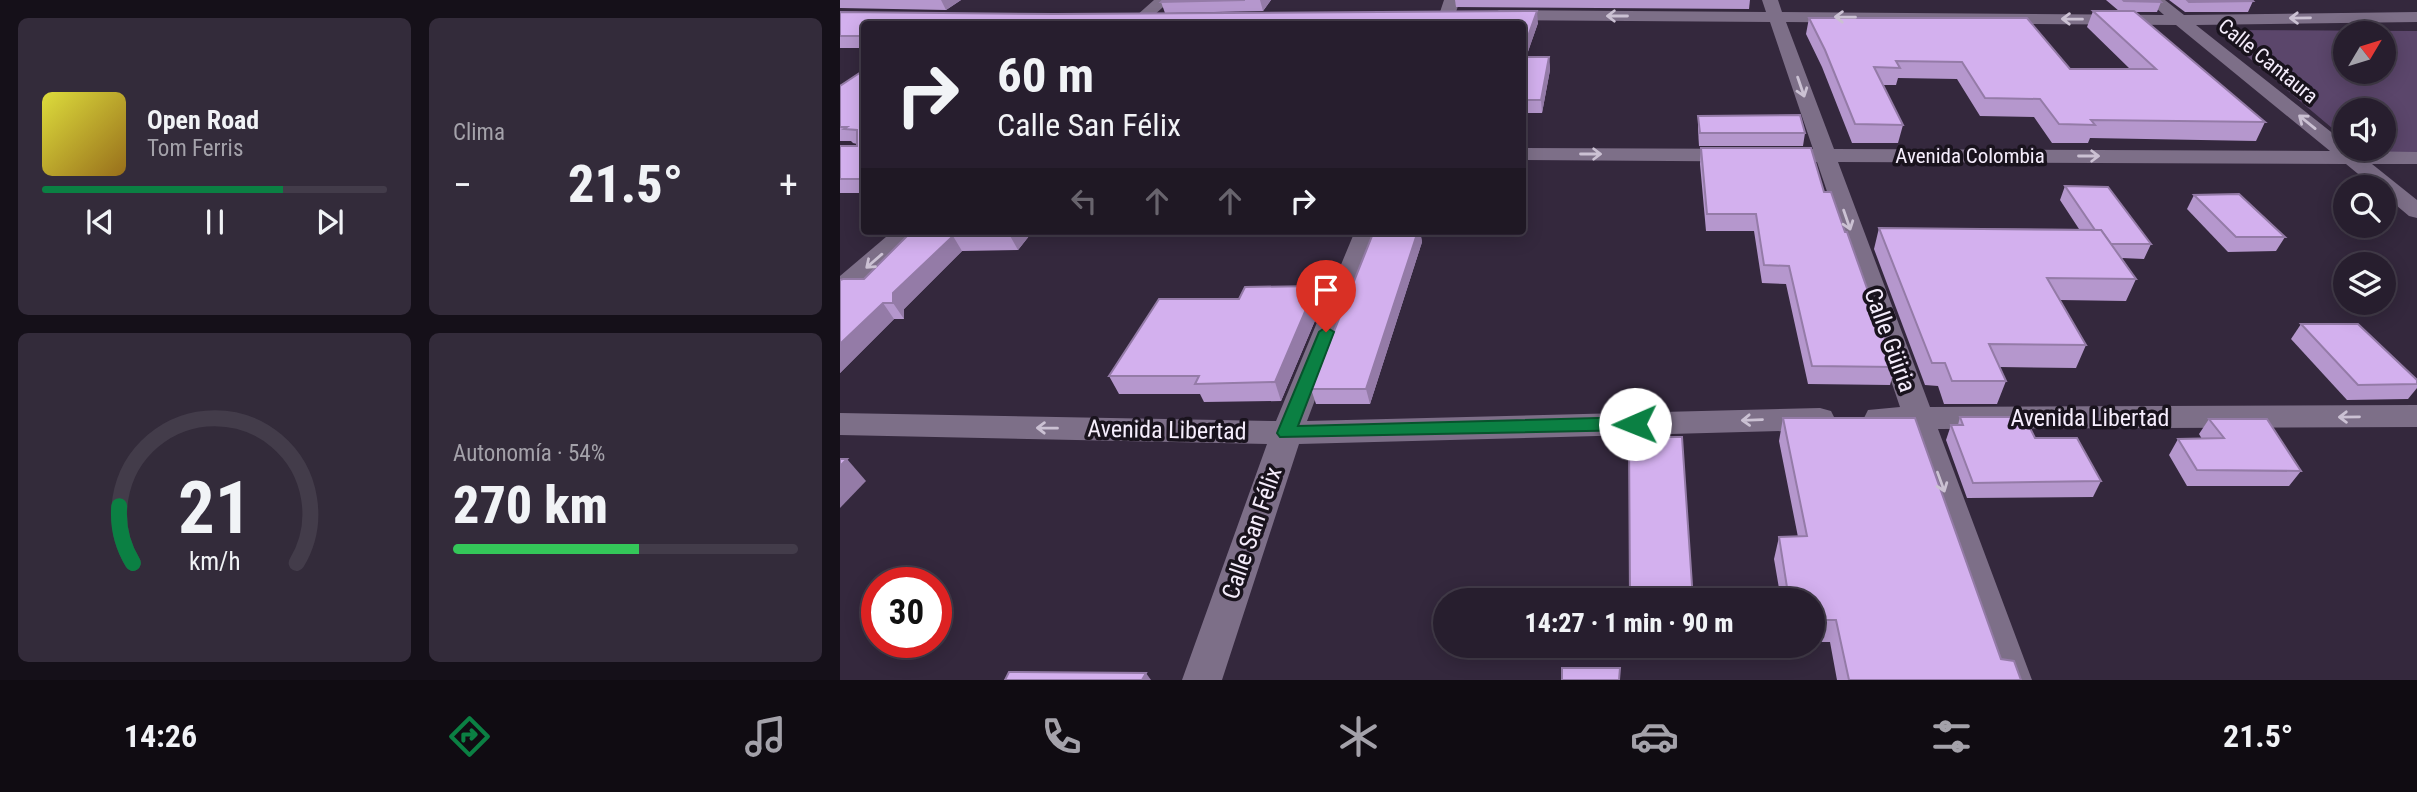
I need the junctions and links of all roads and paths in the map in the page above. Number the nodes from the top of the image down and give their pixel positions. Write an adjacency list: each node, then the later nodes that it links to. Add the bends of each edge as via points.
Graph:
1 (1163, 0): 10 (street)
2 (2155, 0): 8 (street, Calle Cantaura)
3 (1773, 8): 4 (street, one-way to 4); 8 (street, one-way to 3); 14 (street, Calle Güiria, one-way to 14)
4 (1488, 15)
5 (2417, 17): 8 (street, one-way to 8)
6 (1112, 20): 9 (street)
7 (1166, 20): 11 (street)
8 (2179, 20): 12 (street, Calle Cantaura, one-way to 8)
9 (1124, 21)
10 (1138, 21)
11 (1152, 21)
12 (2333, 143)
13 (1526, 154): 14 (street, Avenida Colombia, one-way to 14)
14 (1825, 155): 15 (street, Avenida Colombia, one-way to 15); 24 (street, Calle Güiria, one-way to 24)
15 (2333, 157)
16 (2396, 158): 17 (street, Avenida Colombia)
17 (2417, 158)
18 (2355, 161): 19 (street, Calle Cantaura)
19 (2417, 211)
20 (902, 235): 22 (street, one-way to 22)
21 (1365, 235): 26 (street, Calle San Félix)
22 (840, 290)
23 (2417, 416): 24 (street, Avenida Libertad, one-way to 24)
24 (1918, 418): 26 (street, Avenida Libertad, one-way to 26); 28 (street, Calle Güiria, one-way to 28)
25 (840, 424): 26 (street, Avenida Libertad, one-way to 25)
26 (1286, 433): 27 (street, Calle San Félix)
27 (1202, 680)
28 (2012, 680)

